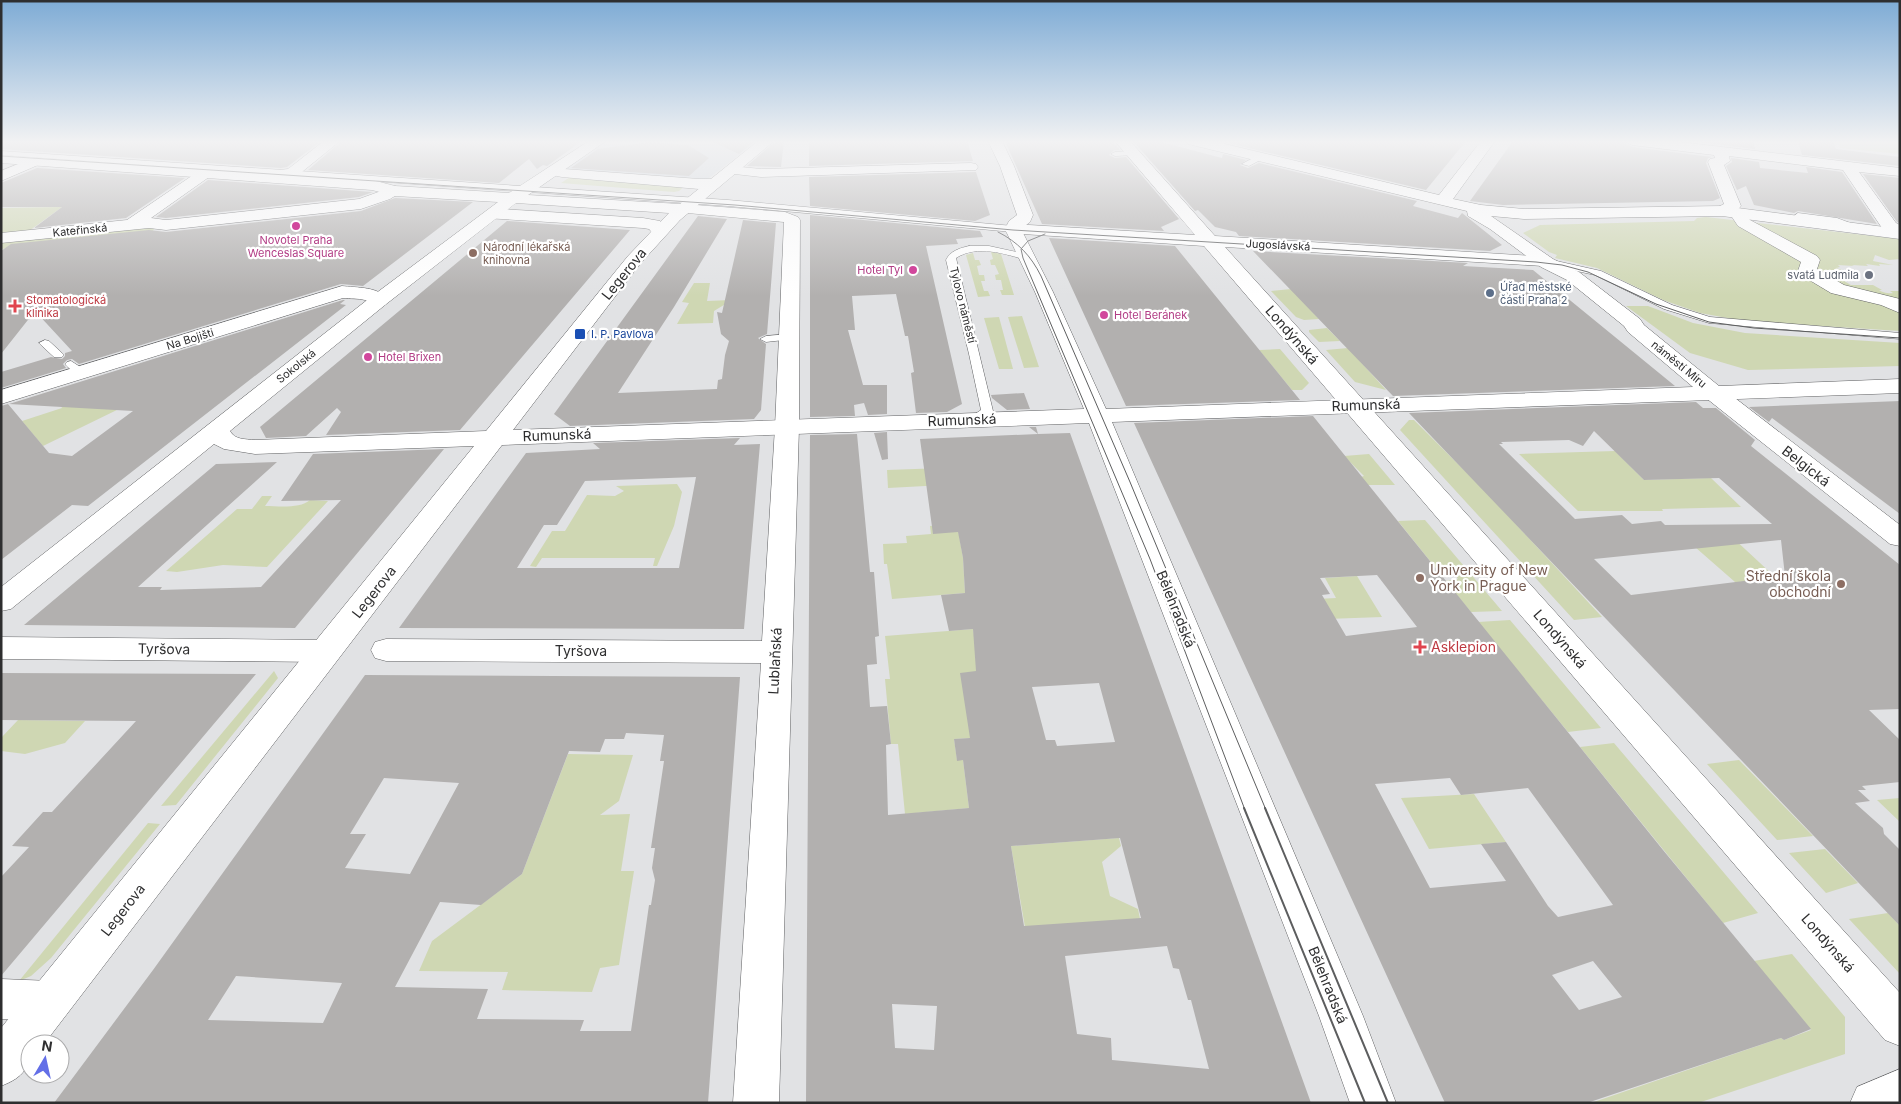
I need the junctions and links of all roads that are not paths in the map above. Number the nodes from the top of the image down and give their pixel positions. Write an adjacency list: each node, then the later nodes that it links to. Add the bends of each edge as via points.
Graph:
1 (177, 193): 22 (street)
2 (391, 193): 22 (street, Kateřinská, via 360,206 163,228)
3 (505, 193): 5 (street)
4 (520, 193): 5 (lane)
5 (526, 193): 14 (street); 14 (lane); 18 (street, Sokolská)
6 (703, 193): 14 (street, Legerova)
7 (1017, 193): 24 (street, via 1025,215)
8 (1166, 193): 30 (street, Londýnská)
9 (1407, 193): 13 (street)
10 (1449, 193): 13 (street)
11 (1727, 193): 15 (street, via 1732,206)
12 (1866, 193): 27 (street, via 1890,227)
13 (1443, 201): 19 (street)
14 (688, 205): 24 (lane); 26 (street, Legerova); 36 (street, Lublaňská, via 792,219)
15 (1722, 210): 16 (street); 20 (street)
16 (1688, 211): 17 (street); 21 (street)
17 (1524, 214): 19 (street); 28 (street, via 1508,223)
18 (490, 216): 26 (street, via 502,214 643,223 654,225); 33 (street, Sokolská)
19 (1493, 216): 28 (street, náměstí Míru)
20 (1770, 216): 23 (street); 25 (lane, via 1784,214 1837,221)
21 (1740, 217): 23 (street); 34 (street, via 1744,223 1811,260 1807,271 1838,289)
22 (131, 225): 29 (street, Kateřinská)
23 (1834, 226): 25 (street)
24 (1013, 229): 30 (street, Jugoslávská); 31 (street, Bělehradská)
25 (1862, 230): 27 (street)
26 (659, 231): 48 (street, Legerova)
27 (1900, 233)
28 (1510, 234): 32 (street, náměstí Míru)
29 (1, 238)
30 (1209, 241): 32 (street, Jugoslávská); 43 (street, Londýnská)
31 (1026, 257): 44 (street, Bělehradská); 45 (lane, Tylovo náměstí, via 1002,250 980,249 963,250 951,260 987,411)
32 (1544, 261): 35 (lane, náměstí Míru, via 1598,274 1668,307 1709,320); 41 (street, náměstí Míru, via 1576,279 1633,323)
33 (378, 301): 42 (street, Na Bojišti, via 370,295 342,292 76,368); 47 (street, Sokolská)
34 (1900, 307)
35 (1900, 336)
36 (790, 337): 37 (lane); 46 (street, Lublaňská)
37 (766, 339)
38 (45, 343): 39 (lane)
39 (58, 355)
40 (1900, 386): 41 (street, náměstí Míru)
41 (1714, 393): 43 (street, Rumunská); 49 (street, Belgická)
42 (1, 397)
43 (1354, 406): 44 (street, Rumunská); 57 (street, Londýnská)
44 (1097, 415): 45 (street, Rumunská); 60 (street, Bělehradská)
45 (972, 420): 46 (street, Rumunská)
46 (787, 427): 48 (street, Rumunská); 54 (street, Lublaňská)
47 (218, 429): 48 (street, Rumunská, via 224,441 245,446); 50 (street, Sokolská)
48 (496, 438): 53 (street, Legerova)
49 (1900, 538)
50 (1, 602)
51 (1, 648): 53 (street, Tyršova)
52 (386, 650): 54 (street, Tyršova)
53 (327, 651): 56 (street, Legerova)
54 (776, 652): 61 (street, Lublaňská)
55 (1, 999): 56 (street)
56 (51, 1001): 58 (street, Legerova)
57 (1900, 1025)
58 (1, 1064)
59 (1900, 1092): 62 (street)
60 (1372, 1097)
61 (756, 1103)
62 (1873, 1103)

